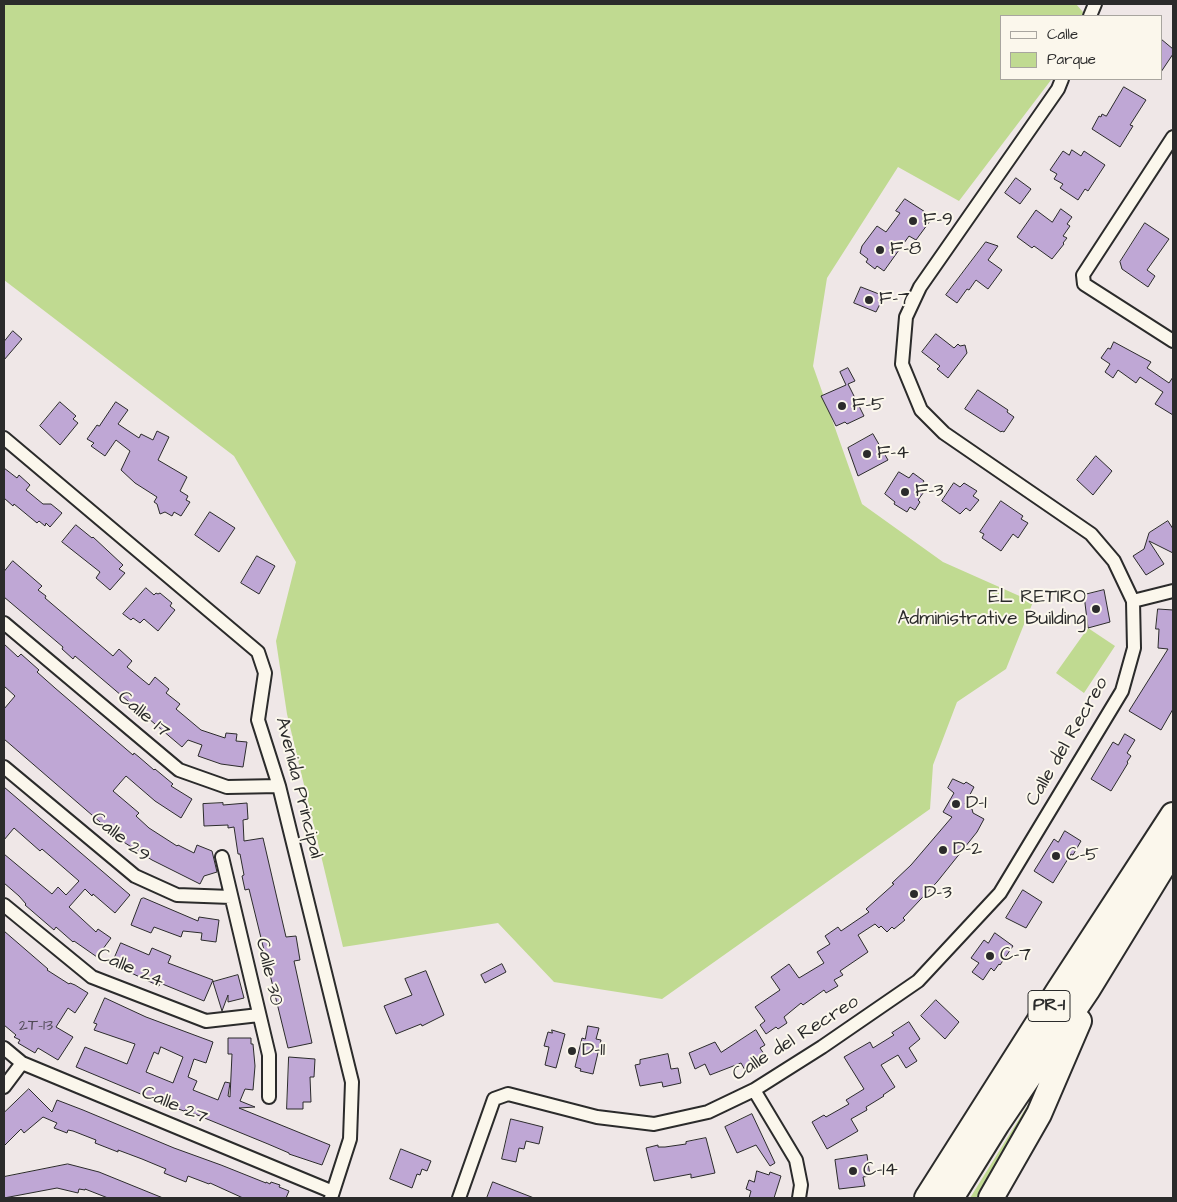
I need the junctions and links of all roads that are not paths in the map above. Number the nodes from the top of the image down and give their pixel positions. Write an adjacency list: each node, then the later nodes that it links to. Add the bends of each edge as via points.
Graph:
1 (1062, 80): 6 (street, Calle del Recreo, via 920,287 906,316 902,364 921,410 944,433 1092,534 1114,561)
2 (1173, 137): 3 (street, via 1083,275 1084,284)
3 (1173, 341)
4 (4, 438): 9 (street, Avenida Principal, via 258,652 265,673 258,720)
5 (1173, 591): 6 (street)
6 (1133, 601): 20 (street, Calle del Recreo, via 1134,648 1122,691 1000,893 918,981)
7 (4, 623): 9 (street, Calle 17, via 179,770 227,788)
8 (4, 767): 13 (street, Calle 29, via 135,876 177,895)
9 (278, 786): 22 (street, Avenida Principal, via 352,1082 350,1139)
10 (1173, 815): 25 (highway, PR-1)
11 (1173, 850): 15 (highway, PR-1)
12 (222, 857): 13 (street, Calle 30)
13 (231, 897): 16 (street, Calle 30)
14 (4, 905): 16 (street, Calle 24, via 92,977 206,1021)
15 (1114, 945): 26 (highway, PR-1); 27 (highway, via 1038,1114)
16 (259, 1015): 21 (street, Calle 30, via 269,1055)
17 (4, 1048): 18 (street, Calle 27)
18 (22, 1063): 19 (street); 22 (street, Calle 27)
19 (4, 1087)
20 (754, 1090): 23 (street, Calle del Recreo, via 708,1112 654,1124 597,1118 508,1094 494,1099); 24 (street, via 796,1160 801,1185)
21 (269, 1097)
22 (332, 1195)
23 (459, 1198)
24 (799, 1198)
25 (927, 1198)
26 (951, 1198)
27 (991, 1198)

